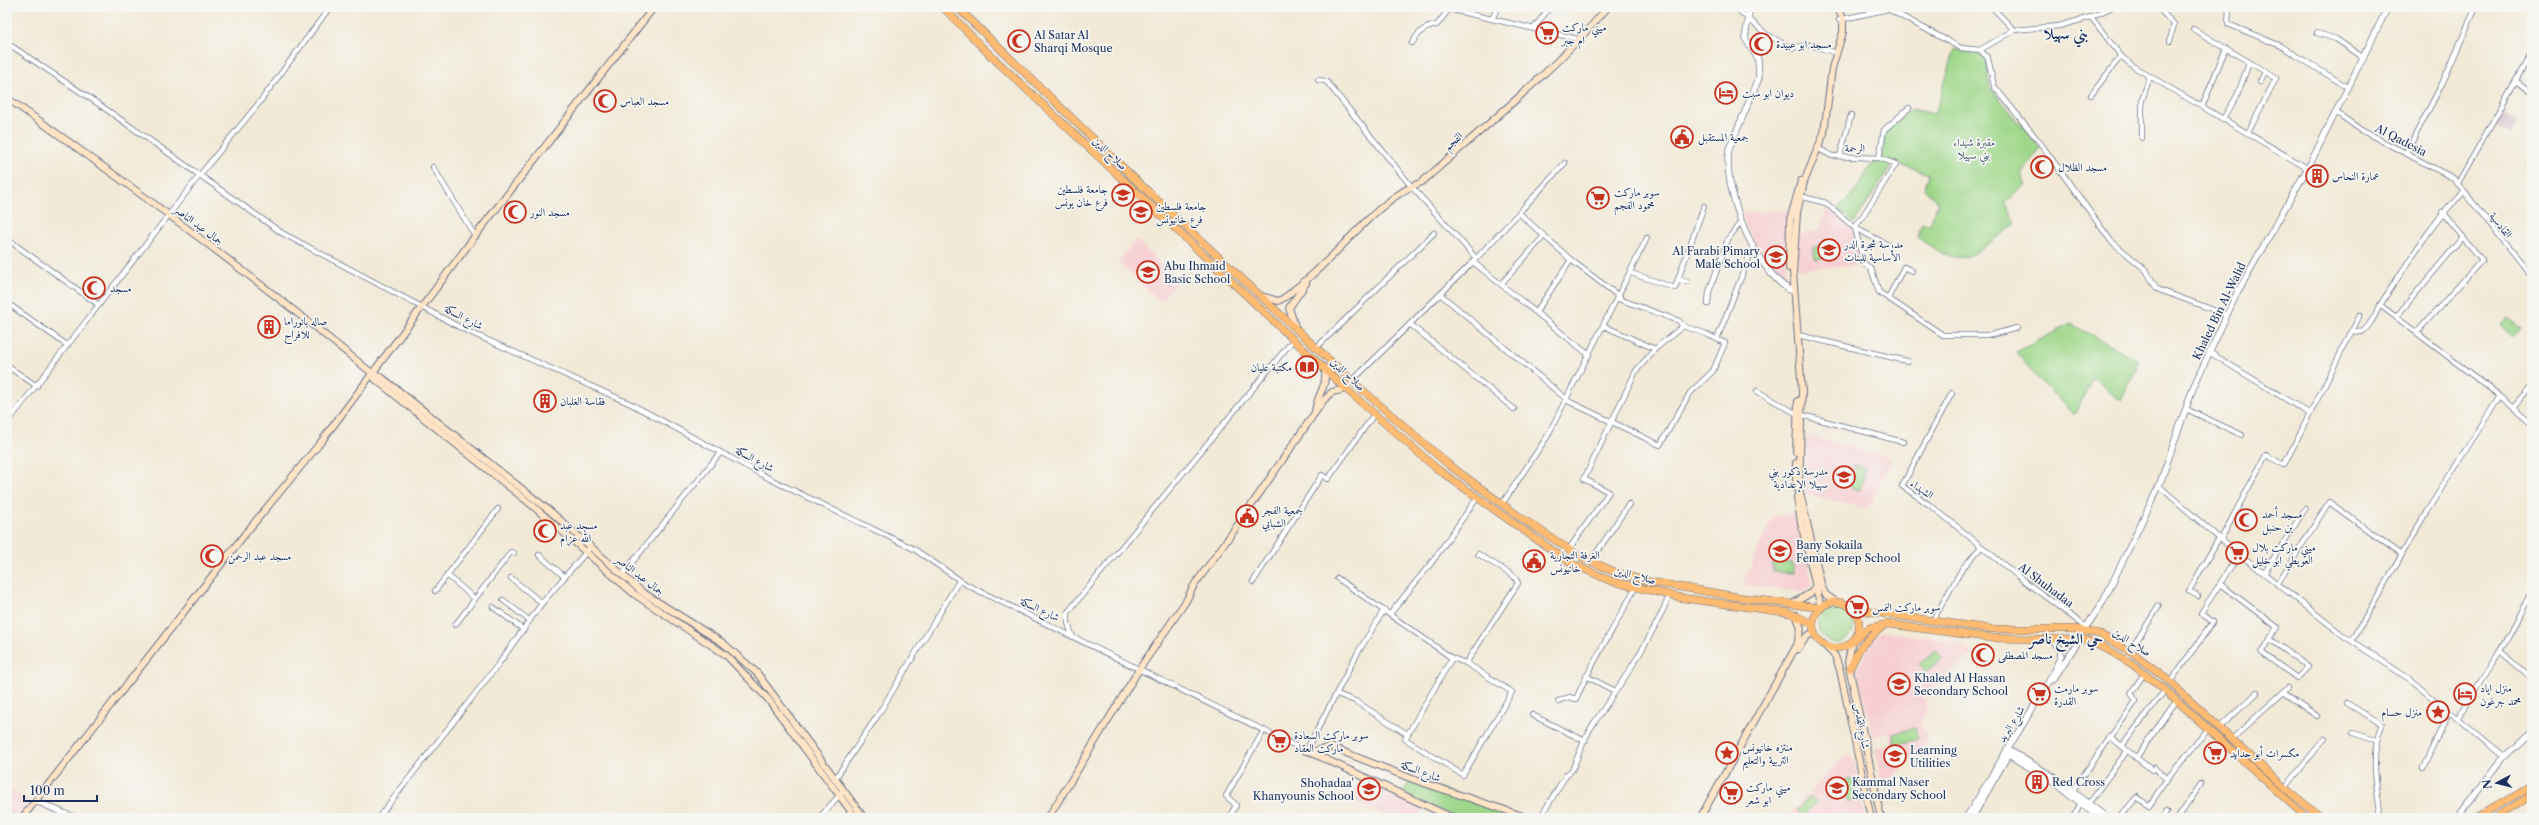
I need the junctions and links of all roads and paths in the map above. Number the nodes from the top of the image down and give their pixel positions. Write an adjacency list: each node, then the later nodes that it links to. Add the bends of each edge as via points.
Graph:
1 (330, 7): 62 (street, via 259,103)
2 (654, 7): 76 (main road)
3 (943, 7): 65 (highway, صلاح الدين)
4 (957, 7): 63 (highway, صلاح الدين)
5 (1440, 7): 19 (street)
6 (1498, 7): 21 (street)
7 (1550, 7): 24 (street)
8 (1608, 7): 28 (main road, الفجم)
9 (1735, 7): 23 (street)
10 (1750, 7): 23 (street)
11 (1833, 7): 22 (main road)
12 (1836, 7): 22 (main road)
13 (1992, 7): 26 (street)
14 (2112, 7): 20 (street)
15 (2157, 7): 29 (street, via 2174,24)
16 (2229, 7): 44 (street, via 2228,24 2281,46)
17 (2388, 7): 37 (street, Khaled Bin Al-Walid)
18 (2476, 7): 56 (street, via 2446,77)
19 (1449, 9): 21 (street); 31 (street, via 1437,25 1418,32)
20 (2092, 17): 26 (street, via 2059,26); 36 (street)
21 (1492, 19): 24 (street)
22 (1841, 19): 33 (street, via 1888,9 1961,48); 34 (main road); 55 (main road, via 1843,32 1832,68 1827,118)
23 (1748, 20): 34 (street, via 1790,48 1810,45); 73 (street, via 1745,38 1756,54 1759,78 1729,149 1727,161)
24 (1534, 28): 28 (street)
25 (2193, 29): 32 (street)
26 (2014, 30): 33 (street)
27 (2317, 32): 37 (street, via 2336,39)
28 (1578, 39): 66 (main road, الفجم, via 1539,78 1422,182)
29 (2170, 41)
30 (7, 43): 62 (street, شارع السكة)
31 (1412, 43)
32 (2226, 48): 38 (street); 48 (street)
33 (1980, 50): 103 (street, via 1988,58 1994,86 2041,144 2111,241 2146,270 2157,289)
34 (1833, 52): 92 (main road, via 1828,68 1820,132 1796,195 1790,220 1789,268)
35 (2532, 52): 42 (street)
36 (2121, 56): 40 (street); 46 (street)
37 (2364, 58): 44 (street, Khaled Bin Al-Walid)
38 (2249, 63): 39 (street); 52 (street, via 2237,96)
39 (2265, 72): 43 (street); 53 (street, via 2276,78)
40 (2150, 76): 48 (street); 54 (street, via 2142,100)
41 (1318, 80): 66 (street, via 1326,81)
42 (2516, 81): 45 (street); 64 (street)
43 (2260, 82)
44 (2348, 88): 50 (street, Khaled Bin Al-Walid)
45 (2532, 93)
46 (2091, 95)
47 (7, 98): 72 (main road, جمال عبد الناصر)
48 (2202, 107): 52 (street)
49 (1909, 108): 58 (street, الرحمة, via 1884,130)
50 (2337, 113): 56 (street, Al Qadesia, via 2360,130); 61 (street, Khaled Bin Al-Walid)
51 (1851, 115): 57 (street)
52 (2223, 119): 53 (street)
53 (2248, 133): 61 (street)
54 (2142, 138)
55 (1819, 149): 57 (street, الرحمة, via 1832,156); 68 (main road)
56 (2406, 153): 64 (street, Al Qadesia)
57 (1840, 156): 58 (street, الرحمة)
58 (1879, 158): 74 (street, via 1896,164)
59 (1565, 163): 71 (street)
60 (433, 167): 76 (street)
61 (2307, 168): 103 (street, Khaled Bin Al-Walid)
62 (199, 176): 72 (street); 101 (street, شارع السكة, via 282,233)
63 (1135, 179): 65 (highway); 94 (highway, صلاح الدين)
64 (2458, 183): 67 (street, القادسية)
65 (1128, 185): 114 (highway, صلاح الدين)
66 (1411, 186): 83 (street); 90 (main road, الفجم, via 1357,231)
67 (2464, 192): 70 (street); 87 (street, القادسية)
68 (1800, 196): 74 (street, via 1826,203); 113 (main road, via 1794,233 1793,272)
69 (1704, 206): 88 (street)
70 (2442, 212): 78 (street); 100 (street)
71 (1520, 214): 77 (street); 83 (street)
72 (168, 215): 99 (street); 124 (main road, جمال عبد الناصر, via 276,295)
73 (1740, 223): 82 (street); 98 (street, via 1728,239 1712,283)
74 (1855, 228): 81 (street); 96 (street, via 1864,264 1871,268 1878,292)
75 (1434, 233): 117 (street)
76 (475, 236): 101 (main road)
77 (1544, 236): 84 (street); 91 (street)
78 (2464, 237): 105 (street); 112 (street, via 2482,260)
79 (1647, 238): 86 (street)
80 (7, 239): 99 (street)
81 (1888, 245)
82 (1753, 247): 92 (street, via 1782,286); 115 (street)
83 (1475, 260): 91 (street); 93 (street)
84 (1571, 260): 95 (street); 102 (street)
85 (1912, 271): 96 (street, via 1904,267)
86 (1631, 273): 88 (street, via 1675,288); 95 (street)
87 (2531, 273)
88 (1678, 279): 89 (street)
89 (1687, 282)
90 (1306, 283): 94 (main road, via 1278,301); 109 (main road, via 1289,308)
91 (1501, 284): 102 (street)
92 (1792, 291): 138 (main road)
93 (1440, 294): 106 (street); 132 (street)
94 (1261, 295): 109 (highway, صلاح الدين)
95 (1619, 298): 107 (street); 108 (street, via 1679,321)
96 (1888, 298): 110 (street, via 1943,335 1991,336)
97 (7, 303): 116 (street)
98 (1708, 304)
99 (98, 305): 116 (street)
100 (2380, 305): 105 (street); 111 (street, via 2370,325 2362,332)
101 (421, 306): 124 (main road); 147 (street, شارع السكة, via 465,330 631,404)
102 (1536, 312): 120 (street)
103 (2226, 315): 119 (street, Khaled Bin Al-Walid)
104 (2360, 315): 111 (street)
105 (2396, 317): 112 (street)
106 (1410, 324): 125 (street); 134 (street)
107 (1604, 326): 118 (street); 120 (street)
108 (1683, 326): 115 (street); 118 (street)
109 (1295, 327): 117 (highway, صلاح الدين)
110 (2017, 328)
111 (2352, 331): 139 (street)
112 (2417, 332): 131 (street)
113 (1798, 335): 121 (street); 138 (main road)
114 (1294, 339): 123 (highway, صلاح الدين); 205 (street, via 1068,612)
115 (1717, 339): 141 (street, via 1725,343 1713,372 1690,393 1660,445)
116 (67, 345): 127 (street)
117 (1316, 348): 125 (highway, صلاح الدين)
118 (1655, 349): 141 (street, via 1636,371)
119 (2209, 352): 135 (street, Khaled Bin Al-Walid); 139 (street)
120 (1589, 356): 132 (street)
121 (1907, 361)
122 (7, 366): 127 (street)
123 (1325, 368): 128 (highway, صلاح الدين); 137 (main road, via 1326,386 1317,400)
124 (373, 374): 157 (main road, جمال عبد الناصر, via 380,376 551,512); 160 (main road, جمال عبد الناصر, via 375,379 407,407); 261 (main road)
125 (1352, 381): 144 (highway, صلاح الدين)
126 (2532, 385): 133 (street)
127 (37, 386): 140 (street)
128 (1346, 389): 136 (highway, صلاح الدين); 137 (main road, via 1332,392)
129 (1757, 392): 138 (street)
130 (1952, 393): 158 (street, الشهداء, via 1902,486 1934,508)
131 (2500, 396): 133 (street); 165 (street)
132 (1567, 399): 141 (street); 152 (street, via 1547,437)
133 (2513, 407): 142 (street)
134 (1514, 409)
135 (2186, 409): 143 (street); 150 (street, Khaled Bin Al-Walid)
136 (1375, 413): 146 (highway, صلاح الدين); 175 (street, via 1328,479 1322,475)
137 (1315, 414): 216 (main road, via 1193,587)
138 (1799, 414): 145 (street); 178 (main road, via 1795,479 1797,505); 186 (main road, via 1800,499 1822,588 1826,595)
139 (2310, 414): 156 (street, via 2284,465 2266,455)
140 (7, 423)
141 (1613, 423): 159 (street, via 1584,478 1609,492)
142 (2532, 423)
143 (2242, 435)
144 (1419, 438): 146 (highway, via 1413,442); 148 (highway, صلاح الدين)
145 (1903, 442)
146 (1413, 447): 149 (highway, صلاح الدين)
147 (720, 453): 170 (street); 174 (street, شارع السكة, via 914,549)
148 (1444, 461): 149 (highway, via 1441,467); 152 (highway, صلاح الدين)
149 (1436, 468): 151 (highway, صلاح الدين)
150 (2159, 486): 156 (street); 202 (street, Khaled Bin Al-Walid, via 2103,602)
151 (1477, 498): 179 (highway, صلاح الدين, via 1569,562 1598,576); 194 (street, via 1432,562)
152 (1502, 504): 188 (highway, صلاح الدين, via 1569,550 1615,572 1646,581 1738,597)
153 (1629, 504): 167 (street)
154 (498, 509): 169 (street)
155 (2305, 509): 168 (street)
156 (2220, 538): 163 (street); 183 (street, via 2189,591)
157 (591, 547): 160 (street); 170 (main road, جمال عبد الناصر)
158 (1981, 547): 166 (street, الشهداء); 196 (street, via 1962,569)
159 (1569, 549)
160 (586, 552): 171 (street); 259 (main road, جمال عبد الناصر, via 634,594 708,642 738,666 768,699)
161 (514, 553): 184 (street, via 511,552)
162 (1478, 554): 215 (street, via 1514,576 1518,583)
163 (2239, 554): 168 (street); 177 (street)
164 (539, 555): 171 (street)
165 (2402, 555): 176 (street, via 2329,502); 210 (street)
166 (1995, 558): 202 (street, Al Shuhadaa)
167 (1591, 561)
168 (2265, 572): 176 (street)
169 (447, 575): 180 (street); 184 (street)
170 (622, 575): 253 (main road, جمال عبد الناصر, via 642,592 740,656 757,673)
171 (565, 577): 187 (street)
172 (511, 578): 187 (street)
173 (1338, 578): 193 (street)
174 (959, 581): 205 (street, شارع السكة); 253 (street, via 878,715)
175 (1253, 582)
176 (2278, 583): 210 (street)
177 (2220, 584): 206 (street, via 2277,626); 221 (street, via 2201,613 2213,622)
178 (1816, 585): 188 (main road, via 1812,592); 191 (main road)
179 (1635, 588): 182 (highway, صلاح الدين); 219 (street)
180 (435, 591)
181 (2532, 593): 213 (street)
182 (1670, 594): 195 (highway, صلاح الدين); 224 (street, via 1640,654)
183 (2198, 596)
184 (475, 599): 200 (street)
185 (503, 600): 197 (street)
186 (1838, 602): 191 (highway); 192 (highway)
187 (542, 603): 197 (street)
188 (1794, 603): 191 (highway, صلاح الدين)
189 (2159, 606): 212 (street)
190 (493, 607): 203 (street)
191 (1821, 608): 201 (highway, via 1816,615)
192 (1852, 609): 196 (highway, صلاح الدين); 207 (highway, via 1859,623)
193 (1384, 610): 194 (street); 226 (street)
194 (1390, 614): 214 (street)
195 (1796, 615): 201 (highway, صلاح الدين); 277 (main road, via 1801,628 1797,645)
196 (1933, 620): 198 (highway, صلاح الدين)
197 (530, 621): 203 (street)
198 (1945, 622): 202 (highway, صلاح الدين, via 2001,630); 204 (highway)
199 (1886, 624): 204 (highway, صلاح الدين); 207 (highway, صلاح الدين, via 1869,628); 217 (highway, via 1861,646)
200 (455, 625)
201 (1814, 628): 211 (highway); 278 (main road, via 1806,637)
202 (2085, 629): 212 (highway, صلاح الدين)
203 (524, 630): 269 (street)
204 (1944, 631): 208 (highway, صلاح الدين, via 2008,640)
205 (1072, 635): 216 (street, شارع السكة)
206 (2270, 639): 206 (street, via 2262,653 2297,678 2308,668)
207 (1853, 640): 211 (highway, via 1837,648); 217 (main road, شارع القدس, via 1849,654)
208 (2052, 640): 209 (highway, صلاح الدين); 249 (street, شارع البريد, via 2060,648 2060,659)
209 (2079, 640): 218 (highway, صلاح الدين, via 2100,645); 249 (street, شارع البريد)
210 (2352, 641): 231 (street, via 2408,678)
211 (1822, 643): 279 (main road, شارع القدس, via 1835,656 1840,670)
212 (2130, 651): 221 (highway, صلاح الدين)
213 (2500, 651): 220 (street); 234 (street)
214 (1452, 658): 215 (street); 240 (street)
215 (1466, 663): 240 (street, via 1512,692 1463,775 1405,738)
216 (1140, 668): 236 (street, شارع السكة); 273 (main road)
217 (1850, 668): 280 (main road, شارع القدس)
218 (2144, 674): 223 (highway, صلاح الدين); 241 (street, via 2131,693 2136,701)
219 (1586, 676): 224 (street); 228 (street, via 1576,699 1569,697)
220 (2532, 678)
221 (2170, 682): 235 (highway, صلاح الدين)
222 (2288, 688): 227 (street)
223 (2165, 690): 229 (highway, صلاح الدين); 246 (street)
224 (1615, 691): 245 (street)
225 (2258, 692): 235 (street)
226 (1337, 694): 240 (street, via 1355,701); 247 (street)
227 (2284, 694): 233 (street); 243 (street)
228 (1558, 700)
229 (2177, 700): 237 (highway, صلاح الدين); 251 (street)
230 (2347, 703): 244 (street, via 2382,725)
231 (2449, 712): 234 (street); 252 (street)
232 (1532, 715): 245 (street)
233 (2317, 716)
234 (2457, 719): 250 (street)
235 (2220, 729): 237 (highway, via 2217,734); 243 (highway, صلاح الدين)
236 (1264, 730): 247 (street, شارع السكة); 274 (street, via 1226,796 1236,805)
237 (2210, 730): 254 (street); 289 (highway, صلاح الدين)
238 (2532, 731): 250 (street)
239 (2353, 733): 244 (street)
240 (1408, 734)
241 (2109, 736): 246 (street); 258 (street)
242 (2325, 738): 257 (street)
243 (2232, 739): 257 (highway, صلاح الدين)
244 (2375, 740): 291 (street)
245 (1585, 741): 276 (street, via 1572,770 1566,774)
246 (2122, 746): 248 (street)
247 (1306, 751): 266 (main road, شارع السكة); 275 (main road, شارع السكة, via 1332,747 1415,780)
248 (2127, 751): 251 (street); 263 (street)
249 (2008, 752): 258 (street); 262 (street); 281 (street, شارع البريد); 282 (street, شارع البريد)
250 (2504, 757): 265 (street)
251 (2136, 758): 254 (street)
252 (2423, 768)
253 (835, 779): 259 (main road, جمال عبد الناصر)
254 (2167, 779): 286 (street, via 2149,806 2136,797)
255 (2201, 784): 288 (street)
256 (2532, 784): 294 (highway)
257 (2285, 788): 290 (highway, صلاح الدين)
258 (2073, 790): 262 (street)
259 (841, 792): 270 (street); 271 (main road, جمال عبد الناصر); 272 (main road, جمال عبد الناصر)
260 (2532, 795): 295 (highway)
261 (36, 801): 267 (main road); 268 (street)
262 (2082, 801): 263 (street); 283 (street); 284 (street)
263 (2088, 804): 285 (street)
264 (2167, 811): 287 (street)
265 (2461, 811): 292 (street); 293 (street)
266 (1450, 817)
267 (22, 818)
268 (75, 818)
269 (378, 818)
270 (819, 818)
271 (856, 818)
272 (864, 818)
273 (1048, 818)
274 (1229, 818)
275 (1529, 818)
276 (1540, 818)
277 (1700, 818)
278 (1704, 818)
279 (1871, 818)
280 (1881, 818)
281 (1966, 818)
282 (1972, 818)
283 (2073, 818)
284 (2099, 818)
285 (2107, 818)
286 (2119, 818)
287 (2162, 818)
288 (2178, 818)
289 (2307, 818)
290 (2322, 818)
291 (2381, 818)
292 (2457, 818)
293 (2464, 818)
294 (2476, 818)
295 (2495, 818)

